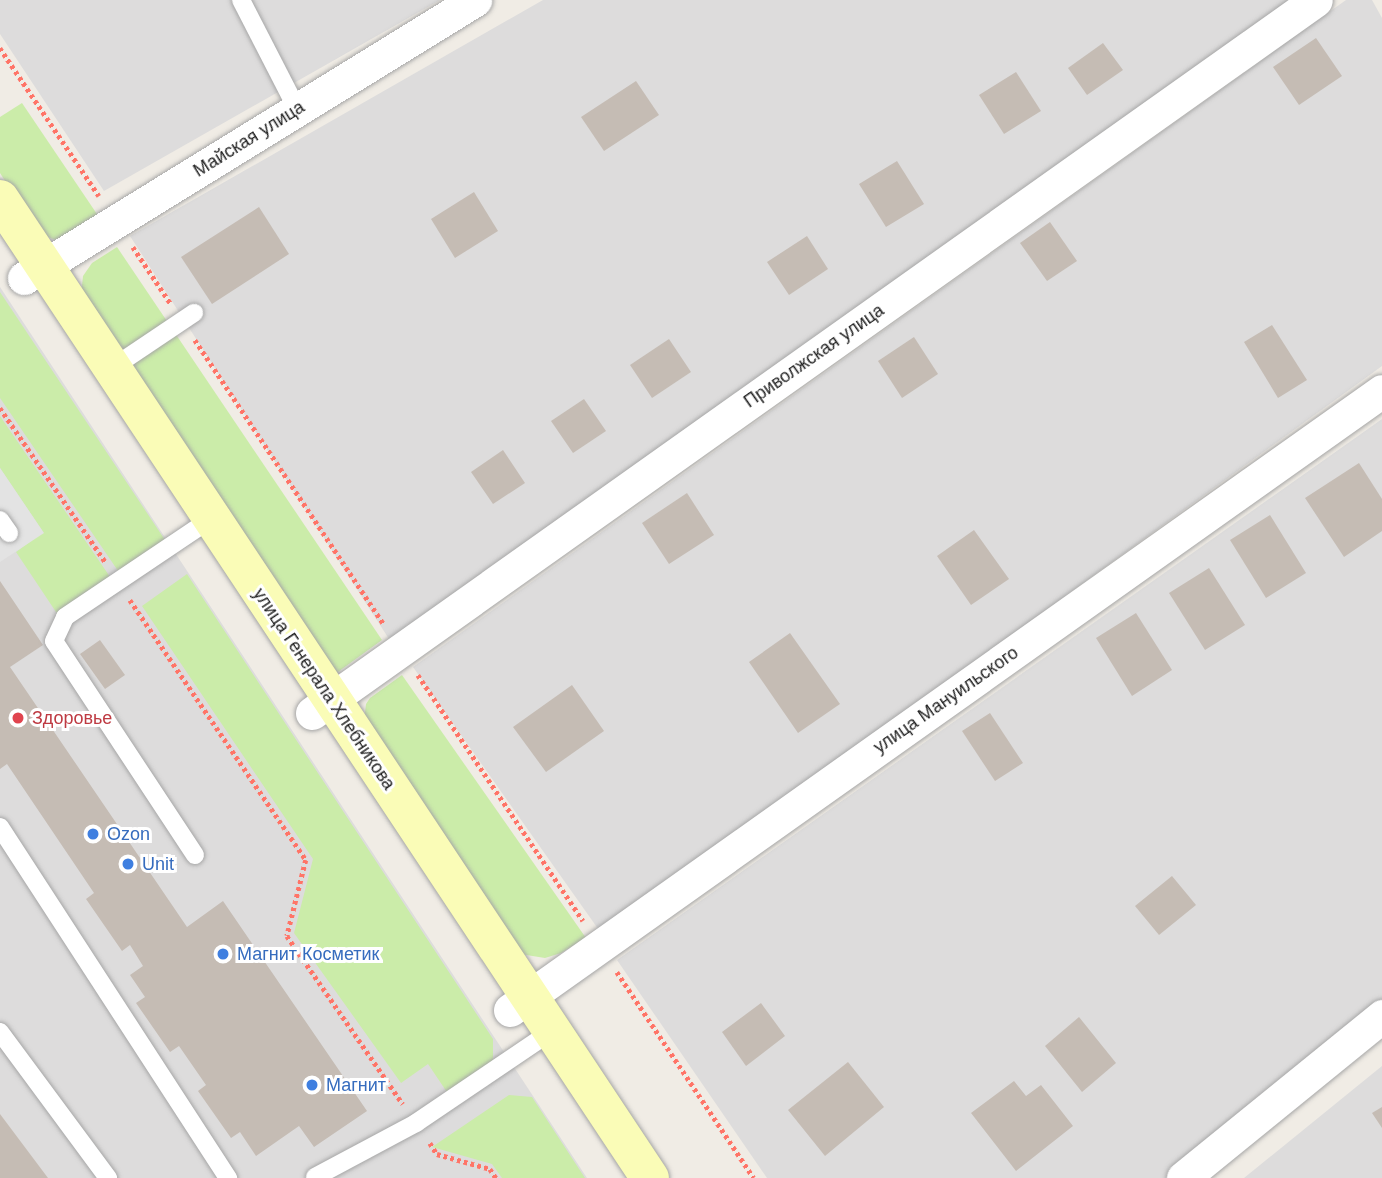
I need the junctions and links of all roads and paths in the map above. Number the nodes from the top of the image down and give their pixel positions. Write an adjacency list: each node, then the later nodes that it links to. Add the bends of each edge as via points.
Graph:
1 (242, 0): 5 (lane)
2 (475, 0): 5 (street, Майская улица)
3 (1316, 0): 16 (street, Приволжская улица)
4 (0, 48): 7 (path)
5 (298, 109): 7 (street, Майская улица)
6 (0, 199): 9 (street, улица Генерала Хлебникова)
7 (116, 221): 9 (street, Майская улица); 10 (path)
8 (0, 243): 9 (street, улица Генерала Хлебникова)
9 (34, 272): 11 (street, улица Генерала Хлебникова); 14 (street, улица Генерала Хлебникова)
10 (188, 317): 11 (lane); 16 (path)
11 (112, 368): 14 (street, улица Генерала Хлебникова)
12 (1382, 391): 20 (street, улица Мануильского)
13 (0, 408): 15 (path)
14 (201, 526): 15 (lane); 17 (street, улица Генерала Хлебникова)
15 (118, 581): 19 (lane, via 65,617 54,641); 25 (path, via 306,860 287,936)
16 (401, 649): 17 (street, Приволжская улица); 20 (path)
17 (321, 706): 21 (street, улица Генерала Хлебникова)
18 (0, 827): 27 (lane)
19 (195, 855)
20 (600, 946): 21 (street, улица Мануильского); 32 (path)
21 (519, 1003): 24 (street, улица Генерала Хлебникова)
22 (1382, 1016): 33 (street)
23 (0, 1032): 26 (lane)
24 (543, 1038): 25 (lane); 30 (street, улица Генерала Хлебникова); 31 (street, улица Генерала Хлебникова)
25 (416, 1124): 28 (lane); 29 (path, via 437,1154 490,1169)
26 (108, 1178)
27 (228, 1178)
28 (315, 1178)
29 (496, 1178)
30 (620, 1178)
31 (650, 1178)
32 (754, 1178)
33 (1183, 1178)

